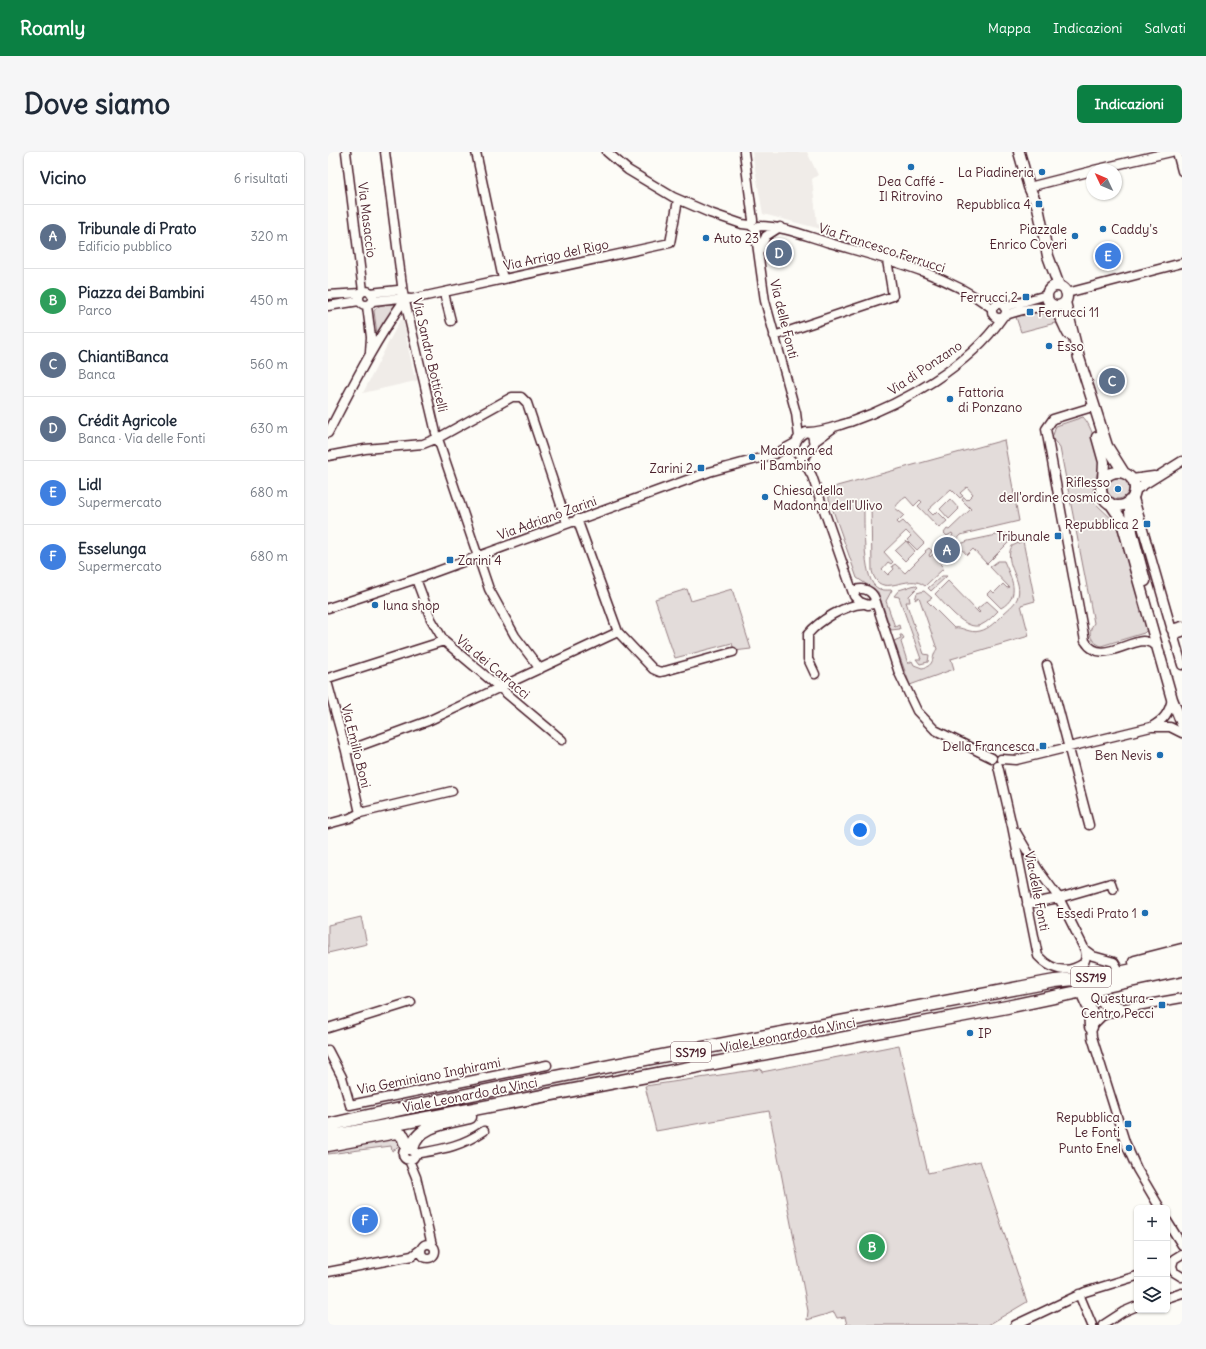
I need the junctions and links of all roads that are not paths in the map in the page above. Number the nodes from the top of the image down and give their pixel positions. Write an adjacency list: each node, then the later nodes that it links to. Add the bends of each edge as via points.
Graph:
1 (346, 152): 24 (street, Via Masaccio)
2 (385, 152): 23 (street, Via Sandro Botticelli)
3 (476, 152): 19 (street)
4 (607, 152): 13 (street, Via Francesco Ferrucci, via 628,170)
5 (744, 152): 14 (street, Via delle Fonti)
6 (1019, 152): 12 (main road)
7 (1171, 152): 9 (street)
8 (1178, 152): 10 (street)
9 (1119, 164)
10 (1182, 171)
11 (1086, 172): 12 (street)
12 (1029, 186): 22 (main road, via 1029,201 1042,232)
13 (678, 200): 14 (street, Via Francesco Ferrucci, via 742,224); 19 (street, Via Arrigo del Rigo, via 670,243)
14 (754, 225): 15 (street, Via Francesco Ferrucci); 16 (street, Via delle Fonti)
15 (780, 227): 16 (street, via 766,236); 17 (street, Via Francesco Ferrucci)
16 (758, 255): 30 (street, Via delle Fonti, via 765,301)
17 (887, 260): 26 (street, Via Francesco Ferrucci, via 943,280 978,298); 30 (street, via 893,296)
18 (1182, 263): 22 (street, Via Francesco Ferrucci)
19 (503, 279): 20 (street, Via Arrigo del Rigo)
20 (444, 293): 23 (street, Via Arrigo del Rigo, via 412,299); 28 (street)
21 (328, 295): 24 (street)
22 (1058, 295): 27 (street, Via Francesco Ferrucci); 29 (main road); 45 (main road, via 1107,446)
23 (404, 296): 24 (street, Via Arrigo del Rigo); 32 (street); 37 (street, Via Sandro Botticelli)
24 (366, 297): 25 (street); 32 (street, Via Masaccio, via 371,337)
25 (328, 306)
26 (993, 312): 27 (street, Via Francesco Ferrucci, via 998,318); 27 (street, Via Francesco Ferrucci, via 998,304); 31 (street)
27 (1004, 313): 29 (street, via 1034,308 1049,309 1057,315); 31 (street, Via di Ponzano, via 995,328)
28 (451, 321)
29 (1068, 335): 33 (main road)
30 (774, 336): 36 (street, Via delle Fonti)
31 (982, 341): 34 (street, Via di Ponzano, via 967,357 901,400)
32 (370, 353): 35 (street)
33 (1089, 408): 47 (main road, via 1104,462); 68 (street, via 1053,419 1046,429 1085,641 1092,650 1105,652)
34 (834, 427): 36 (street); 38 (street)
35 (328, 433)
36 (802, 436): 38 (street, via 814,438); 40 (street); 41 (street)
37 (438, 438): 42 (street, via 418,445 365,449); 51 (street, via 512,397 521,397 527,403); 52 (street, Via Sandro Botticelli)
38 (814, 442): 39 (street)
39 (811, 451): 41 (street); 44 (street)
40 (775, 454): 41 (street); 50 (street, Via Adriano Zarini, via 709,472)
41 (799, 455): 44 (street)
42 (328, 456)
43 (1182, 461): 46 (street)
44 (812, 476): 53 (street)
45 (1128, 476): 46 (street); 47 (main road, via 1114,472); 48 (main road)
46 (1157, 476): 48 (street)
47 (1103, 480): 49 (main road, via 1102,493)
48 (1132, 496): 49 (main road, via 1119,505); 65 (street); 79 (main road, via 1131,522 1139,561)
49 (1110, 503): 63 (main road, via 1121,519)
50 (578, 519): 51 (street, Via Adriano Zarini); 64 (street)
51 (567, 523): 52 (street, Via Adriano Zarini)
52 (479, 556): 54 (street, Via Adriano Zarini); 73 (street, Via Sandro Botticelli, via 489,589 515,636)
53 (846, 575): 55 (street); 56 (street)
54 (416, 579): 59 (street, Via Adriano Zarini); 67 (street, Via dei Catracci, via 431,619)
55 (864, 589): 56 (street, via 856,590); 57 (street, via 872,594)
56 (854, 595): 58 (street); 60 (street)
57 (875, 600): 58 (street, via 873,604); 61 (street)
58 (866, 605): 60 (street); 61 (street)
59 (328, 608)
60 (846, 609): 74 (street, via 823,621 808,634 808,658)
61 (882, 622): 86 (street, via 906,692 925,720 935,730)
62 (1182, 626): 65 (street)
63 (1152, 629): 68 (street); 69 (main road)
64 (618, 632): 70 (street, via 653,669 660,672); 73 (street)
65 (1172, 632): 66 (street); 72 (street)
66 (1182, 632)
67 (444, 641): 75 (street); 77 (street, Via dei Catracci)
68 (1143, 641): 69 (street)
69 (1158, 646): 78 (main road)
70 (733, 652)
71 (1047, 665): 84 (street)
72 (1182, 666)
73 (540, 669): 77 (street)
74 (815, 674)
75 (328, 678)
76 (328, 686): 85 (street, Via Emilio Boni)
77 (498, 687): 83 (street, Via dei Catracci); 85 (street, via 428,721)
78 (1172, 699): 80 (main road); 81 (street, via 1168,714)
79 (1182, 708)
80 (1182, 724)
81 (1151, 727): 82 (street, via 1170,727); 84 (street)
82 (1182, 733)
83 (562, 740)
84 (1070, 748): 86 (street, via 1016,760); 90 (street)
85 (346, 751): 88 (street, Via Emilio Boni)
86 (997, 761): 91 (street, Via delle Fonti)
87 (452, 791): 88 (street)
88 (360, 813): 89 (street)
89 (328, 824)
90 (1089, 825)
91 (1012, 826): 93 (street); 94 (street, Via delle Fonti)
92 (1114, 889): 93 (street, via 1111,883)
93 (1059, 898): 94 (street); 95 (street)
94 (1027, 904): 95 (street, Via delle Fonti, via 1038,956 1045,964 1056,970 1070,970 1084,963)
95 (1085, 950): 98 (street, via 1093,956 1114,962)
96 (1182, 950): 98 (highway)
97 (1182, 960): 101 (highway, Viale Leonardo da Vinci / SS719, via 1104,976)
98 (1117, 966): 101 (highway)
99 (1182, 970): 102 (highway, Viale Leonardo da Vinci / SS719)
100 (1182, 978): 102 (highway)
101 (1055, 981): 111 (highway, Viale Leonardo da Vinci / SS719)
102 (1082, 995): 105 (highway); 106 (highway, via 1090,1009); 110 (highway, Viale Leonardo da Vinci / SS719)
103 (1182, 998): 105 (street)
104 (411, 1002): 107 (street)
105 (1120, 1009): 106 (street, via 1102,1016)
106 (1091, 1027): 120 (street, via 1125,1142)
107 (328, 1028)
108 (328, 1050): 109 (street, Via Geminiano Inghirami, via 342,1076 350,1104)
109 (547, 1065)
110 (506, 1102): 115 (highway, Viale Leonardo da Vinci / SS719); 119 (highway, via 470,1117 430,1128 416,1139)
111 (374, 1114): 112 (highway); 113 (highway, Viale Leonardo da Vinci / SS719)
112 (328, 1120)
113 (328, 1125)
114 (484, 1131): 119 (street, via 456,1146)
115 (354, 1132): 116 (highway, Viale Leonardo da Vinci / SS719); 117 (highway)
116 (328, 1137)
117 (328, 1141)
118 (328, 1145): 119 (highway, via 396,1132 403,1136)
119 (411, 1156): 123 (street)
120 (1158, 1205)
121 (1170, 1226): 122 (street)
122 (1180, 1241): 125 (street)
123 (429, 1245): 124 (street); 124 (street, via 435,1253 430,1259 422,1256)
124 (420, 1250): 126 (street, via 412,1256)
125 (1175, 1259): 127 (street)
126 (328, 1272)
127 (1171, 1273): 129 (street)
128 (1134, 1277): 131 (street)
129 (1182, 1277)
130 (1182, 1293): 132 (street)
131 (1079, 1294): 134 (street); 135 (street)
132 (1170, 1297)
133 (1134, 1307): 136 (street)
134 (1015, 1325)
135 (1092, 1325)
136 (1103, 1325)

